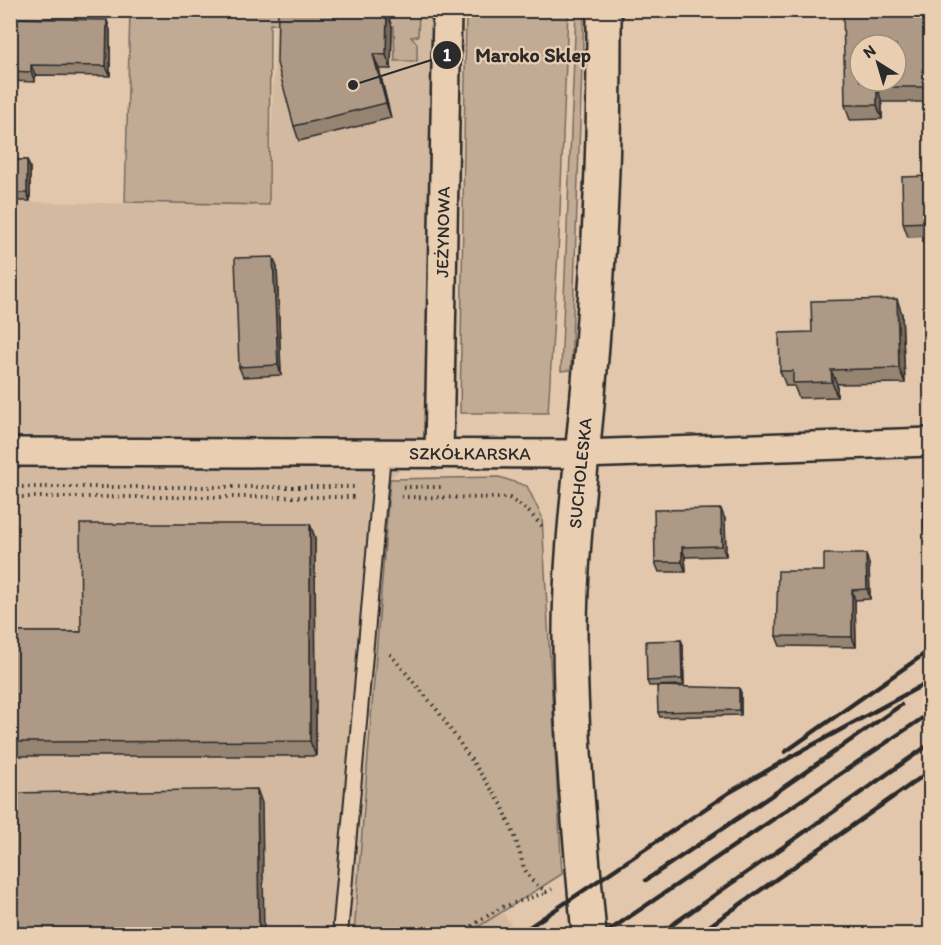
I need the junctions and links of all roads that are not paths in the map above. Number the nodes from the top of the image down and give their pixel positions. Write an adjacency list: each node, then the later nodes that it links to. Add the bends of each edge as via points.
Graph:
1 (447, 10): 6 (street, JEŻYNOWA)
2 (604, 10): 7 (street, SUCHOLESKA, via 598,249)
3 (930, 442): 7 (street, SZKÓŁKARSKA)
4 (10, 452): 5 (street, SZKÓŁKARSKA)
5 (382, 454): 6 (street, SZKÓŁKARSKA); 8 (lane)
6 (439, 454): 7 (street, SZKÓŁKARSKA)
7 (581, 454): 9 (street, SUCHOLESKA, via 572,568 571,698)
8 (340, 934)
9 (589, 934)

